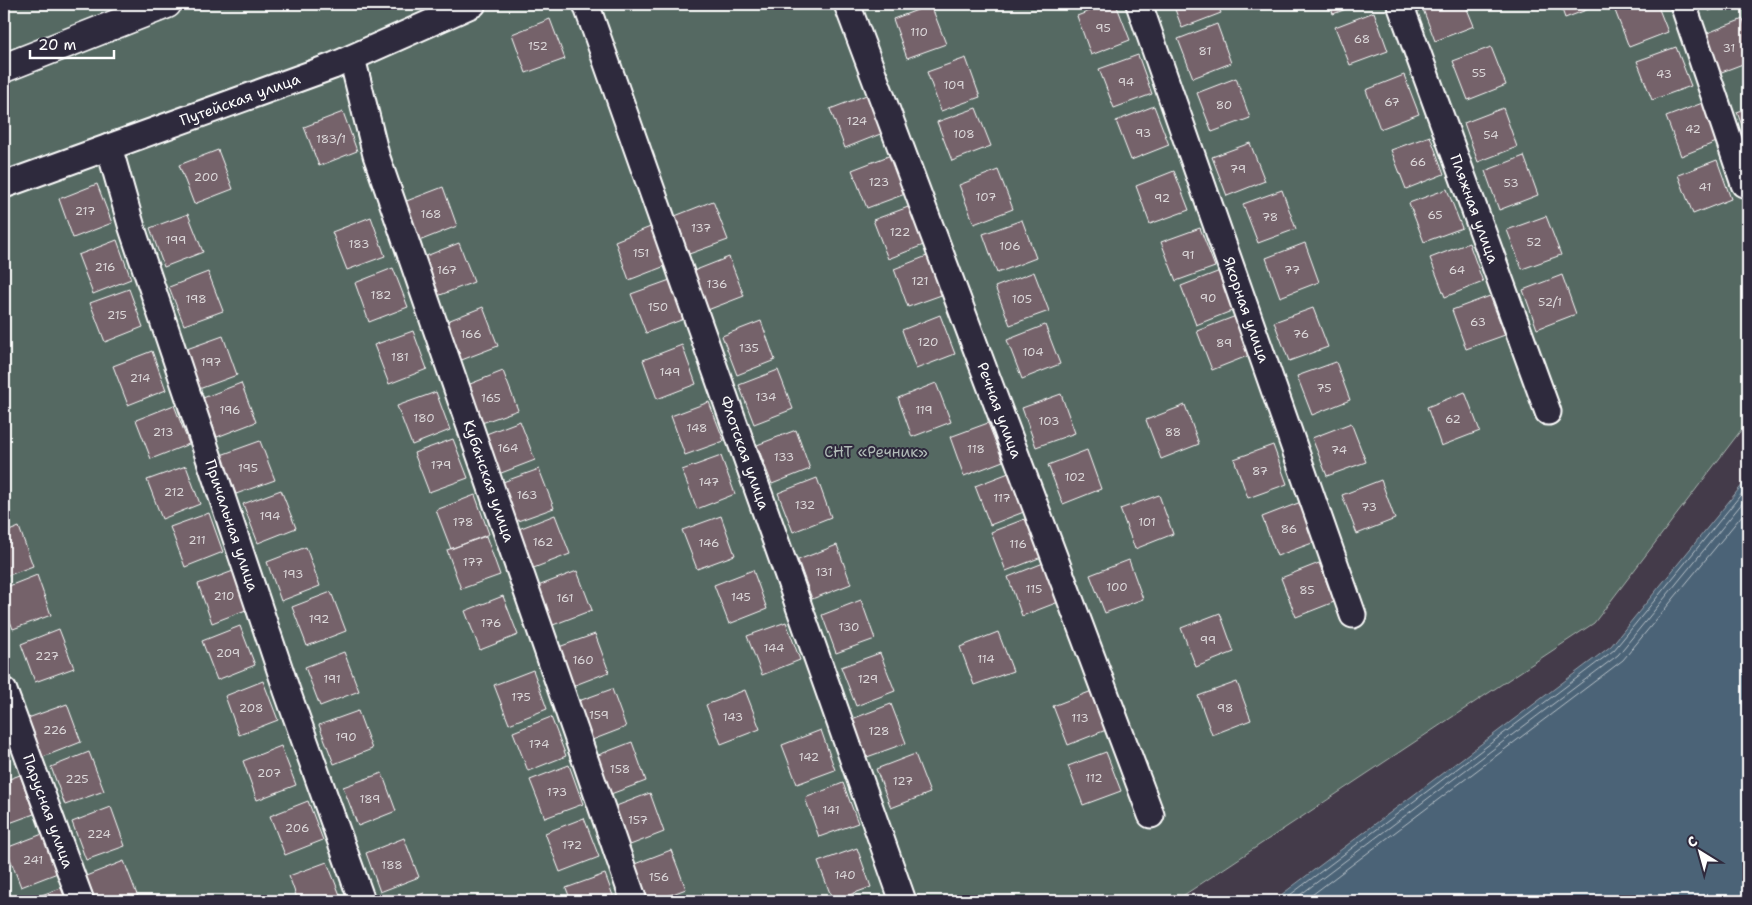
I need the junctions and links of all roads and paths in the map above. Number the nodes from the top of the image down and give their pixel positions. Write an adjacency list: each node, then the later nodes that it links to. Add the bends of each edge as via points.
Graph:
1 (167, 4): 9 (street)
2 (473, 4): 8 (street, Путейская улица)
3 (586, 4): 20 (street, Флотская улица)
4 (848, 4): 16 (street, Речная улица)
5 (1139, 4): 14 (street, Якорная улица)
6 (1400, 4): 13 (street, Пляжная улица)
7 (1683, 4): 11 (street)
8 (352, 58): 10 (street, Путейская улица); 19 (street, Кубанская улица, via 379,164)
9 (4, 68)
10 (108, 147): 12 (street, Путейская улица); 18 (street, Причальная улица, via 132,228 287,691)
11 (1744, 184)
12 (4, 185)
13 (1548, 412)
14 (1353, 615)
15 (4, 691): 17 (street, Парусная улица)
16 (1150, 816)
17 (81, 901)
18 (362, 901)
19 (634, 901)
20 (903, 901)

